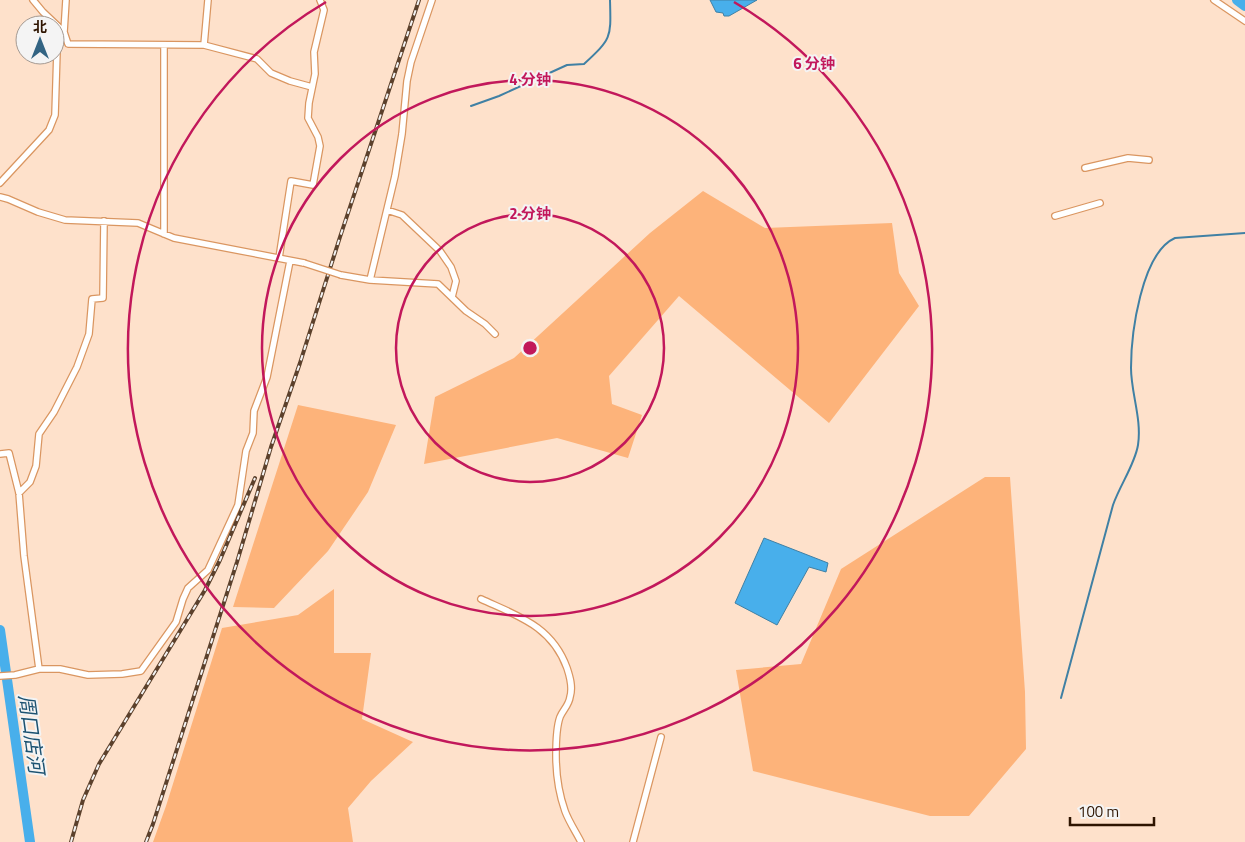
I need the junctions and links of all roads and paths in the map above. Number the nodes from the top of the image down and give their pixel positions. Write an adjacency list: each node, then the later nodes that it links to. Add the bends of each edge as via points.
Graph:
1 (33, 0): 7 (street)
2 (66, 0): 8 (street)
3 (208, 0): 11 (street)
4 (320, 0): 14 (street, via 324,10 314,52)
5 (432, 0): 20 (street, via 411,62 402,134)
6 (1214, 0): 9 (street)
7 (45, 15)
8 (65, 16)
9 (1245, 21)
10 (65, 35): 12 (street, via 68,44)
11 (204, 45): 12 (street); 14 (street, via 257,59 271,73)
12 (164, 46): 23 (street)
13 (57, 65): 17 (street, via 55,115 49,130)
14 (312, 87): 24 (street, via 308,118 320,146 313,185 291,181)
15 (1149, 160): 16 (street, via 1128,158)
16 (1085, 168)
17 (0, 183)
18 (0, 197): 22 (street, via 65,220)
19 (1100, 203): 21 (street)
20 (387, 210): 26 (street); 27 (street, via 402,215 440,251 456,280)
21 (1055, 216)
22 (104, 221): 23 (street, via 138,223); 30 (street, via 103,298 92,299 88,334 77,367 39,434 36,466 30,482)
23 (164, 234): 24 (street)
24 (279, 258): 25 (street)
25 (290, 261): 26 (street, bridge); 32 (street, via 267,377 254,411 253,433 246,451 238,505 208,570 188,588 176,622 141,671 88,675 60,668)
26 (370, 280): 27 (street, via 438,284)
27 (452, 297): 28 (street)
28 (495, 334)
29 (0, 454): 30 (street, via 9,453)
30 (18, 493): 32 (street)
31 (481, 599): 35 (street, via 541,629 564,658 572,689 560,718 556,744 557,776 565,812)
32 (39, 669): 33 (street)
33 (0, 676)
34 (661, 737): 36 (street)
35 (581, 842)
36 (633, 842)

